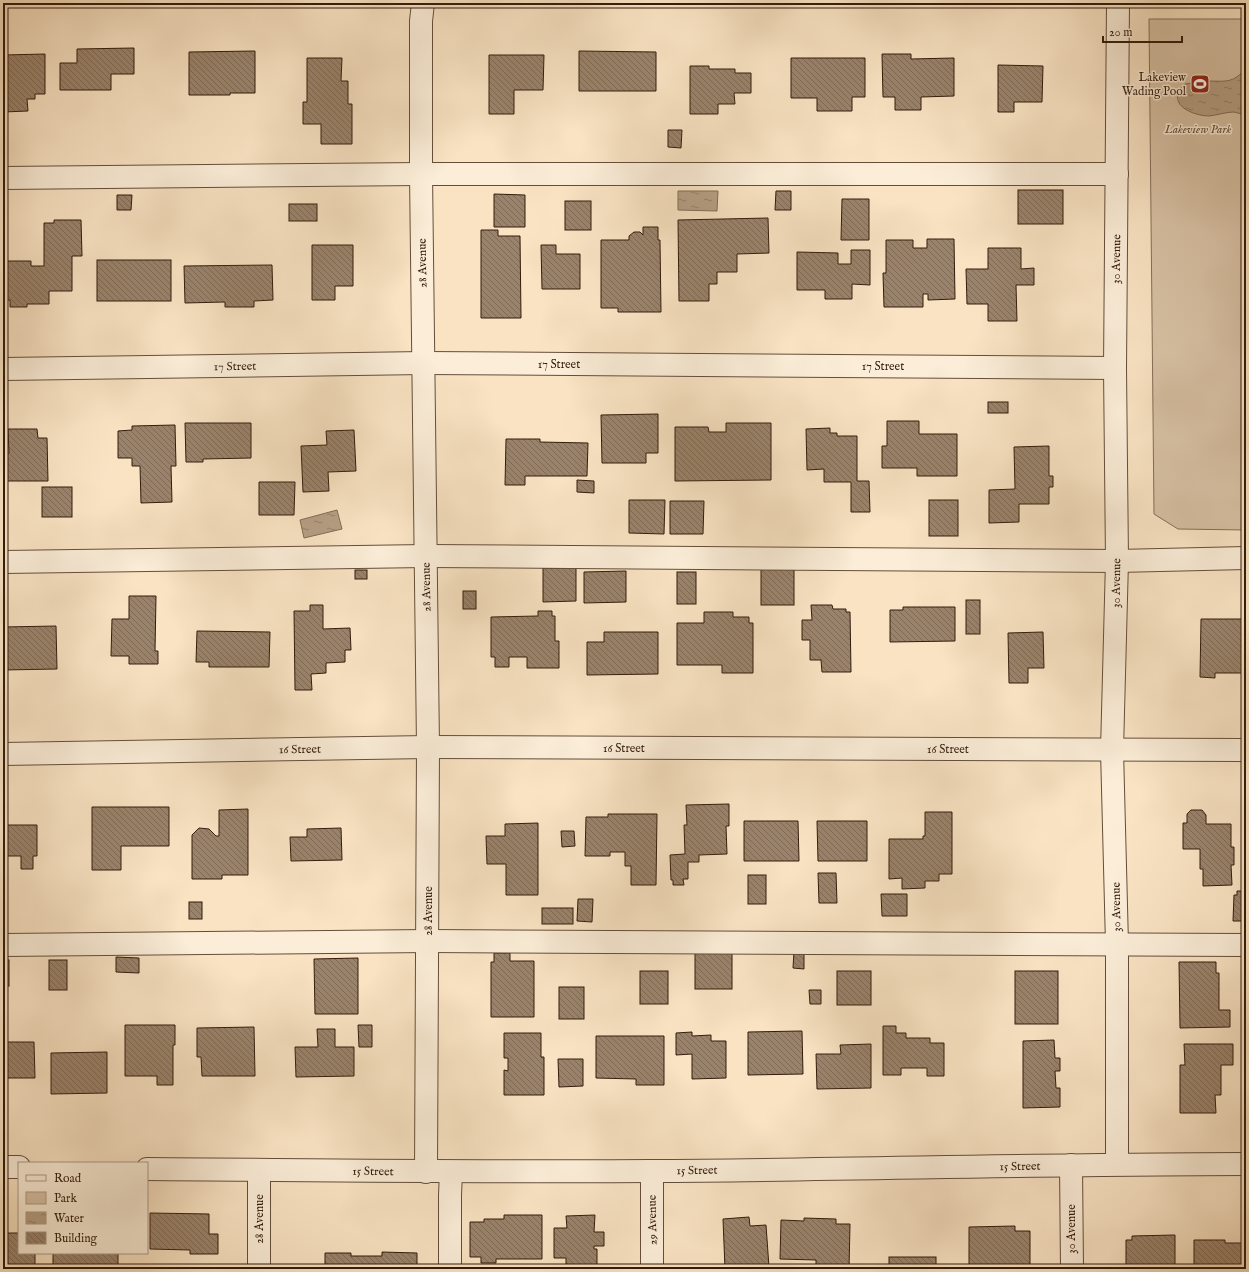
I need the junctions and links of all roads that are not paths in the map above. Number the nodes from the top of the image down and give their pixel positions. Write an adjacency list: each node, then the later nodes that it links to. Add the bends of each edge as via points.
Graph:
1 (423, 3): 3 (street, 28 Avenue)
2 (1118, 3): 4 (street, 30 Avenue)
3 (421, 174): 4 (street); 5 (street); 6 (street, 28 Avenue)
4 (1117, 174): 7 (street, 30 Avenue)
5 (3, 178)
6 (424, 363): 7 (street, 17 Street); 8 (street, 17 Street); 9 (street, 28 Avenue)
7 (1116, 368): 11 (street, 30 Avenue)
8 (3, 369)
9 (426, 556): 11 (street); 12 (street); 13 (street, 28 Avenue)
10 (1246, 558): 11 (street)
11 (1117, 561): 14 (street, 30 Avenue)
12 (3, 562)
13 (428, 747): 14 (street, 16 Street); 16 (street, 16 Street); 17 (street, 28 Avenue)
14 (1112, 750): 15 (street, 16 Street); 18 (street, 30 Avenue)
15 (1246, 750)
16 (3, 754)
17 (428, 941): 18 (street); 19 (street); 29 (street, 28 Avenue)
18 (1117, 944): 20 (street); 21 (street, 30 Avenue)
19 (3, 945)
20 (1246, 945)
21 (1117, 1164): 22 (street, 15 Street); 23 (street, 15 Street)
22 (1246, 1164)
23 (1071, 1165): 28 (street, 15 Street); 34 (street, 30 Avenue)
24 (3, 1167): 25 (street)
25 (18, 1168)
26 (148, 1169): 27 (street, 15 Street)
27 (259, 1170): 29 (street, 15 Street); 31 (street, 28 Avenue)
28 (652, 1171): 30 (street, 15 Street); 33 (street, 29 Avenue)
29 (426, 1172): 30 (street, 15 Street)
30 (451, 1172): 32 (street)
31 (259, 1269)
32 (450, 1269)
33 (652, 1269)
34 (1072, 1269)

